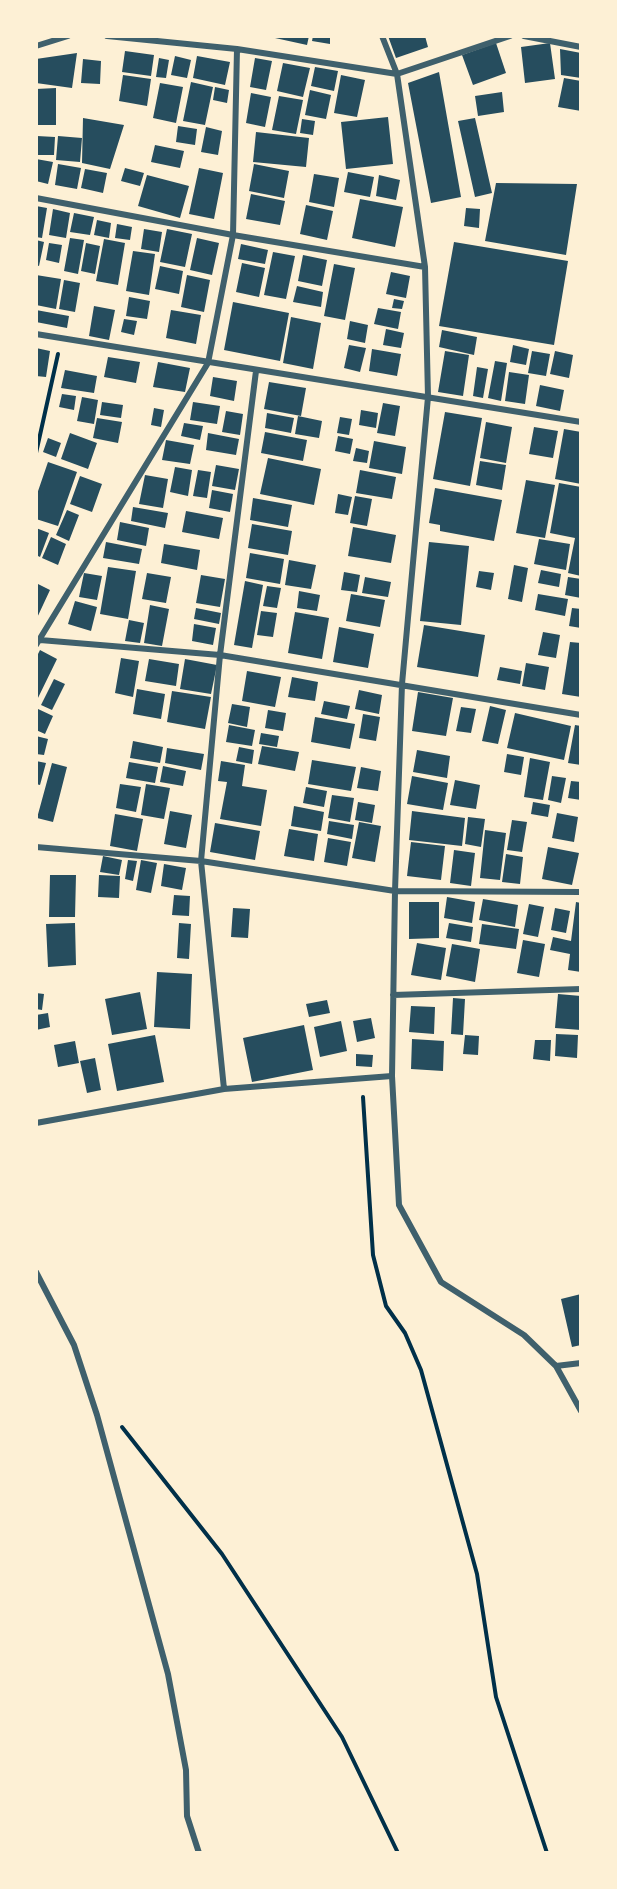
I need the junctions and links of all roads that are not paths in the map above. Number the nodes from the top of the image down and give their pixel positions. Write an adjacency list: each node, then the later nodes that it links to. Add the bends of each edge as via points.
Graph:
1 (68, 36): 6 (street)
2 (106, 36): 8 (street)
3 (382, 36): 9 (street)
4 (510, 36): 9 (street)
5 (524, 36): 7 (street)
6 (36, 46)
7 (581, 47)
8 (237, 50): 9 (street); 11 (street)
9 (397, 74): 12 (street)
10 (36, 198): 11 (street)
11 (233, 235): 12 (street); 14 (street)
12 (425, 267): 16 (street)
13 (36, 334): 14 (street)
14 (208, 363): 15 (street); 18 (street)
15 (256, 371): 16 (street); 19 (street)
16 (428, 397): 17 (street); 20 (street)
17 (581, 422)
18 (38, 643): 19 (street)
19 (220, 655): 20 (street); 23 (street)
20 (402, 684): 21 (street); 24 (street)
21 (581, 715)
22 (36, 847): 23 (street)
23 (201, 861): 24 (street); 29 (street)
24 (395, 891): 25 (street); 27 (street)
25 (581, 892)
26 (581, 989): 27 (street)
27 (393, 995): 28 (street)
28 (392, 1076): 29 (street); 33 (street, via 399,1205 441,1282 524,1335)
29 (224, 1089): 30 (street)
30 (36, 1123)
31 (36, 1272): 35 (street, via 74,1345 97,1415 168,1674 186,1770 187,1816)
32 (581, 1363): 33 (street)
33 (556, 1366): 34 (street)
34 (581, 1411)
35 (199, 1853)

